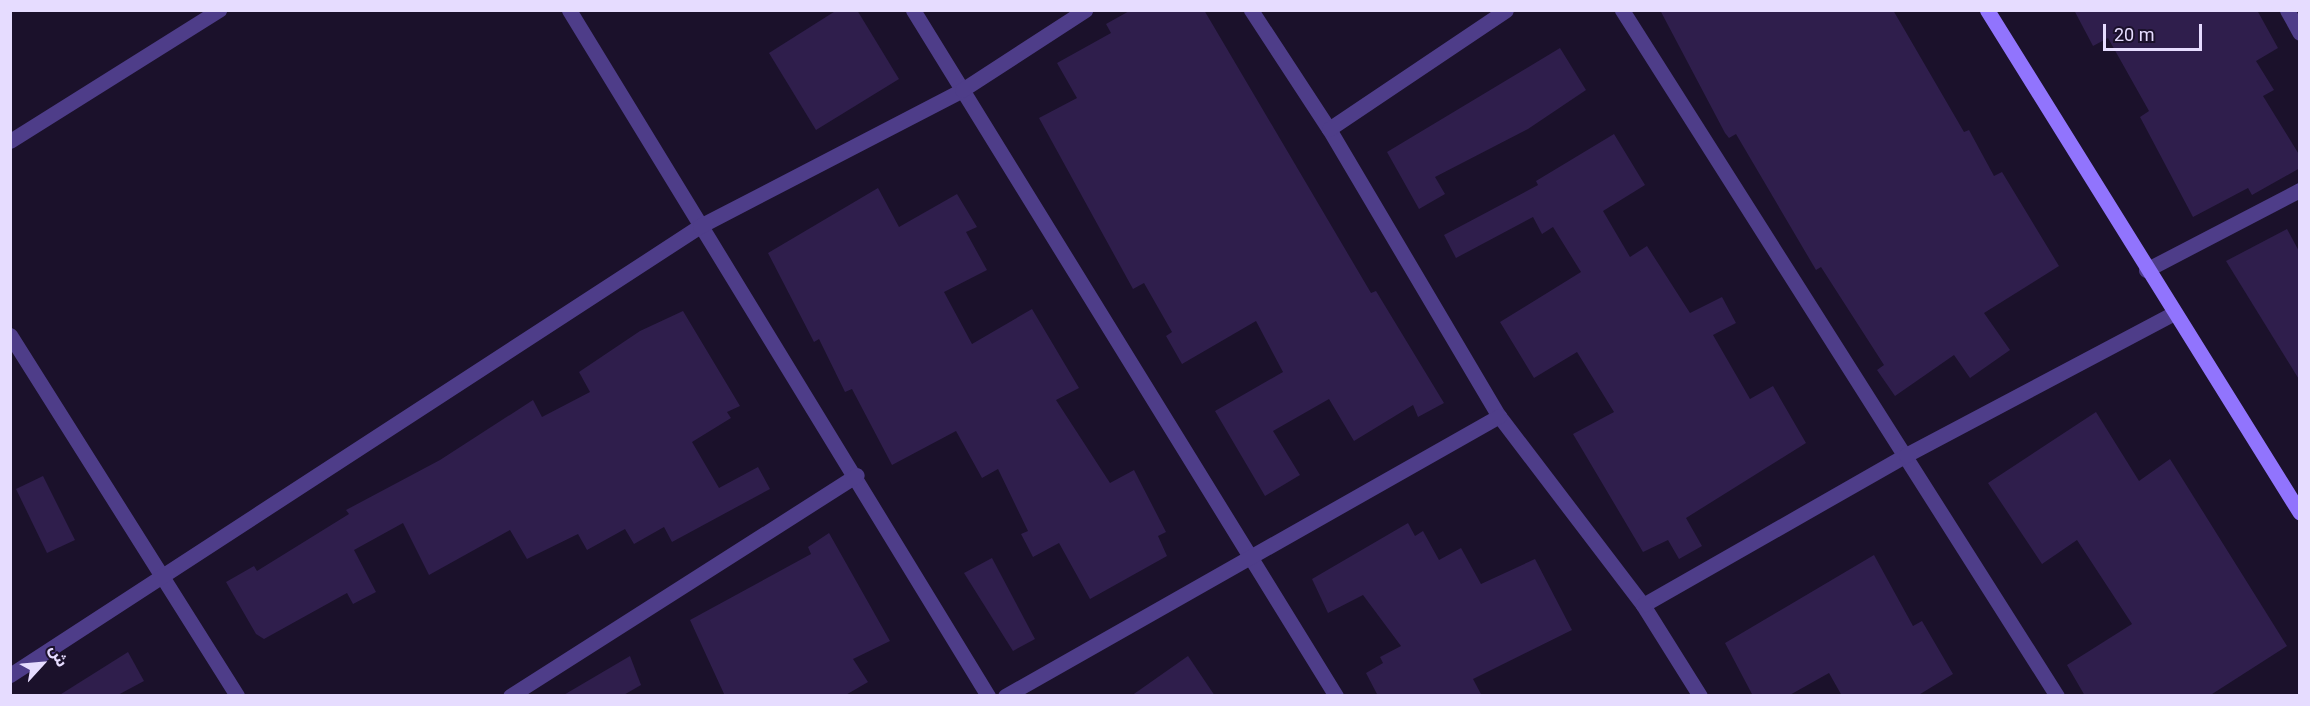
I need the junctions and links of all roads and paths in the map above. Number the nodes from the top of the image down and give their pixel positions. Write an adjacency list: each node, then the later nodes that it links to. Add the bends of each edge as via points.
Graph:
1 (219, 10): 13 (street)
2 (569, 10): 15 (street)
3 (913, 10): 11 (street)
4 (1085, 10): 11 (street)
5 (1251, 10): 12 (street)
6 (1506, 10): 12 (street)
7 (1622, 10): 20 (street)
8 (1987, 10): 16 (street)
9 (2287, 10): 10 (street)
10 (2300, 33)
11 (962, 90): 15 (street); 23 (street)
12 (1329, 129): 19 (street)
13 (10, 141)
14 (2300, 190): 16 (street)
15 (700, 226): 21 (street); 24 (street)
16 (2146, 270): 17 (street)
17 (2172, 314): 20 (street); 22 (street)
18 (10, 335): 24 (street)
19 (1499, 416): 23 (street); 25 (street)
20 (1906, 455): 25 (street); 33 (street)
21 (857, 475): 28 (street); 29 (street)
22 (2298, 507)
23 (1249, 557): 30 (street); 31 (street)
24 (158, 575): 26 (street); 27 (street)
25 (1643, 605): 32 (street)
26 (10, 675)
27 (237, 696)
28 (510, 696)
29 (988, 696)
30 (1005, 696)
31 (1336, 696)
32 (1700, 696)
33 (2056, 696)

